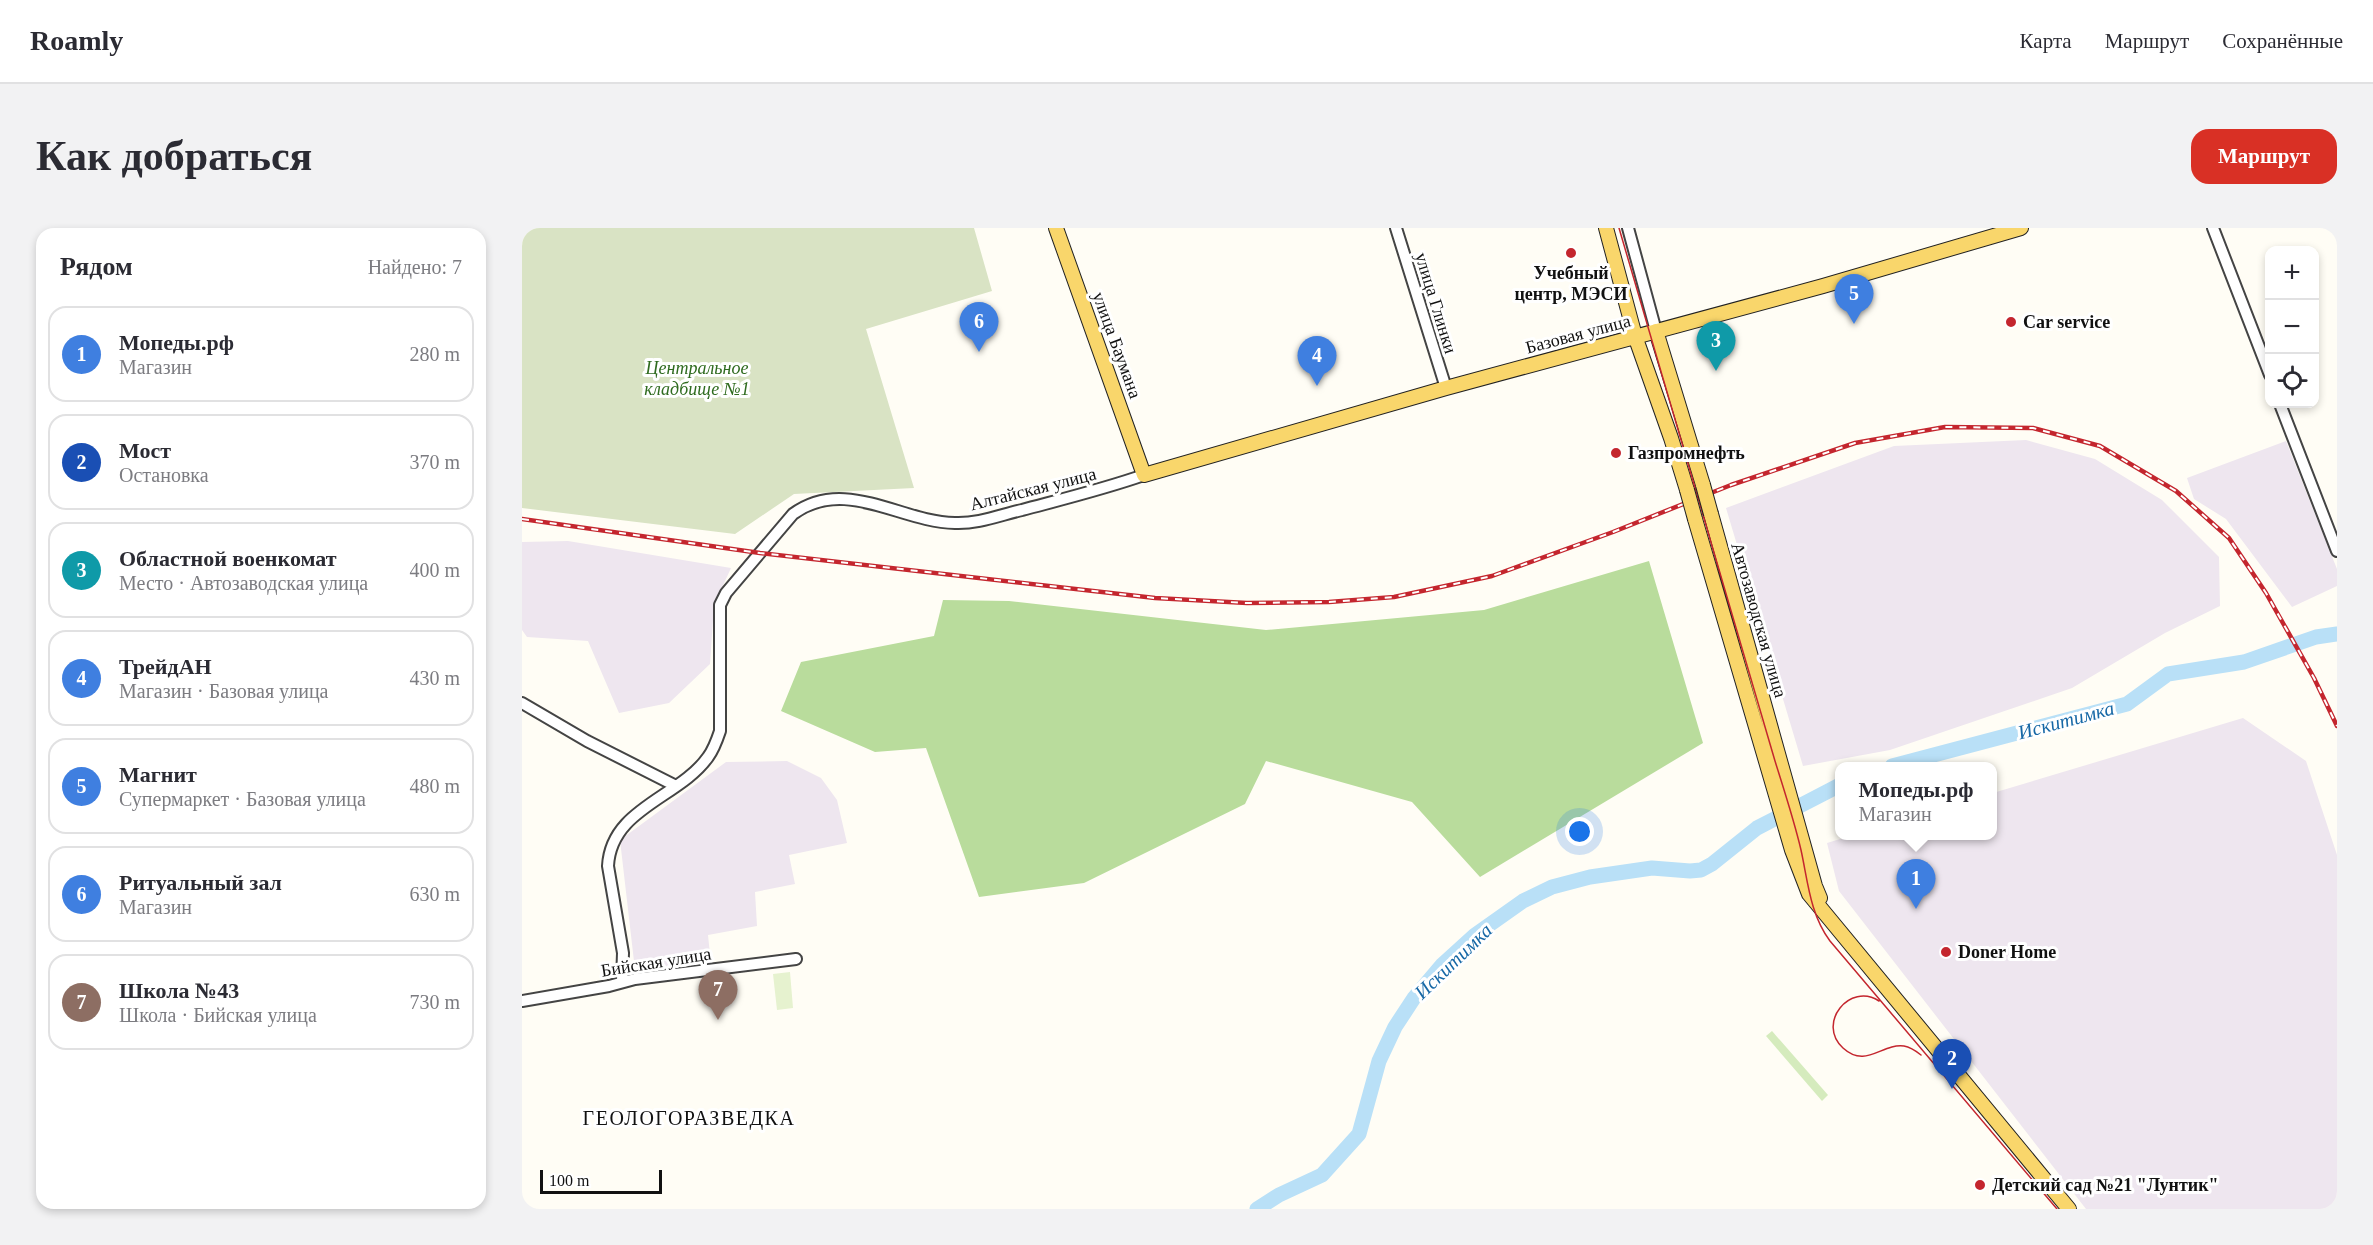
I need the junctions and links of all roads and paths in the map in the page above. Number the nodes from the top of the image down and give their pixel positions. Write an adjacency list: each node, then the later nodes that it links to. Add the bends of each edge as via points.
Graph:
1 (1056, 228): 13 (main road, улица Баумана)
2 (1396, 228): 11 (street, улица Глинки)
3 (1605, 228): 9 (main road, Автозаводская улица)
4 (1628, 228): 8 (street)
5 (2021, 228): 7 (main road, Базовая улица)
6 (2212, 228): 10 (street)
7 (1995, 232): 8 (main road, Базовая улица)
8 (1656, 331): 9 (main road, Базовая улица); 17 (main road, Автозаводская улица, bridge, via 1781,759)
9 (1635, 336): 11 (main road, Базовая улица); 17 (main road, Автозаводская улица, bridge, via 1687,490 1766,764)
10 (2265, 362)
11 (1446, 388): 13 (main road, Базовая улица)
12 (2282, 408): 14 (street)
13 (1144, 475): 16 (street, Алтайская улица, via 972,523 934,521 860,500 838,498 804,506 726,592 720,605 720,731 708,758)
14 (2337, 551)
15 (522, 703): 16 (street)
16 (676, 786): 19 (street, Алтайская улица, via 620,829 609,851 608,866 623,953)
17 (1798, 848): 21 (main road, Автозаводская улица, via 1829,919)
18 (796, 959): 19 (street, Бийская улица)
19 (622, 981): 20 (street, Бийская улица)
20 (522, 1001)
21 (2068, 1209)

